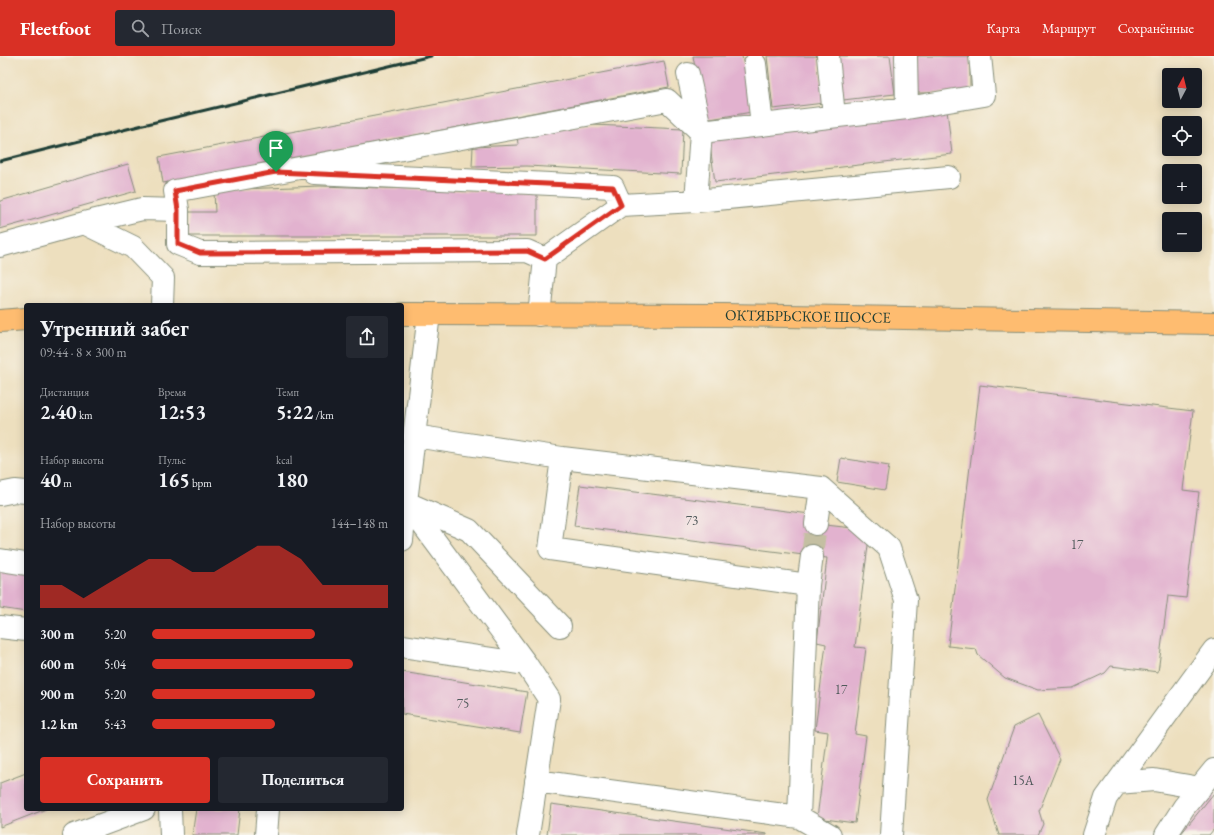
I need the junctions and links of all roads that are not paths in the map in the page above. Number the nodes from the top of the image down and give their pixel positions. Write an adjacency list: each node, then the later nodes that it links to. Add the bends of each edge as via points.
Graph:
1 (828, 56): 7 (street)
2 (906, 56): 6 (street)
3 (980, 56): 6 (street, via 984,95)
4 (754, 64): 8 (street)
5 (688, 74): 9 (street)
6 (908, 108): 7 (street)
7 (834, 116): 8 (street)
8 (762, 125): 9 (street)
9 (702, 132): 10 (street, via 667,100); 12 (street)
10 (276, 172): 13 (street, via 613,187); 14 (street, via 175,191)
11 (949, 177): 12 (street)
12 (696, 201): 13 (street)
13 (621, 205): 18 (street)
14 (178, 210): 15 (street, via 142,208); 16 (street)
15 (84, 223): 17 (street); 19 (street, via 134,247)
16 (178, 244): 18 (street, via 200,253 527,251); 19 (street)
17 (0, 246)
18 (545, 259): 23 (street)
19 (163, 278): 20 (street)
20 (162, 303)
21 (404, 314): 22 (main road, ОКТЯБРЬСКОЕ ШОССЕ)
22 (429, 314): 23 (main road, ОКТЯБРЬСКОЕ ШОССЕ); 27 (street)
23 (539, 315): 26 (main road, ОКТЯБРЬСКОЕ ШОССЕ, via 724,315)
24 (24, 319): 25 (main road)
25 (0, 321)
26 (1214, 323)
27 (414, 436): 28 (street); 32 (street)
28 (562, 458): 29 (street); 37 (street, via 550,549)
29 (821, 488): 33 (street); 57 (street, via 889,548 906,600)
30 (24, 492): 31 (street)
31 (0, 494)
32 (404, 502): 38 (street, via 469,530); 43 (street)
33 (816, 524)
34 (812, 556): 37 (street)
35 (0, 560): 36 (street)
36 (24, 564)
37 (808, 585): 51 (street)
38 (560, 626)
39 (0, 627): 40 (street)
40 (24, 630)
41 (404, 646): 43 (street)
42 (1214, 650): 46 (street)
43 (526, 664): 45 (street, via 549,699)
44 (1214, 770): 47 (street)
45 (536, 781): 51 (street); 55 (street)
46 (1117, 783): 47 (street, via 1154,780); 58 (street, via 1106,798)
47 (1200, 788): 59 (street)
48 (139, 811): 52 (street)
49 (170, 811): 53 (street)
50 (268, 811): 54 (street)
51 (799, 817): 56 (street)
52 (74, 835)
53 (171, 835)
54 (266, 835)
55 (528, 835)
56 (830, 835)
57 (891, 835)
58 (1094, 835)
59 (1166, 835)

